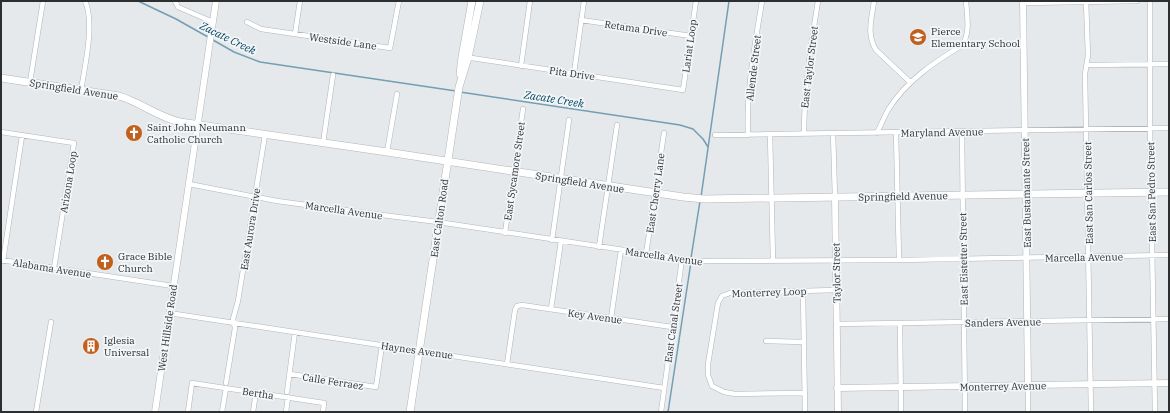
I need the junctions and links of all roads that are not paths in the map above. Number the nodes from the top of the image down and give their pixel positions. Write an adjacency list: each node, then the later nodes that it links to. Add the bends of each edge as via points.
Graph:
1 (43, 1): 32 (street)
2 (85, 1): 34 (street, via 88,7 89,34)
3 (175, 1): 20 (street, via 178,7)
4 (216, 1): 20 (street, West Hillside Road)
5 (300, 1): 22 (street)
6 (399, 1): 22 (street, Westside Lane, via 390,48)
7 (530, 1): 28 (street)
8 (584, 1): 19 (street)
9 (696, 1): 23 (street, Lariat Loop)
10 (762, 1): 55 (street, Allende Street, via 748,100)
11 (818, 1): 52 (street, East Taylor Street, via 806,76)
12 (874, 1): 33 (street, via 870,32 872,44)
13 (966, 1): 33 (street, via 967,32 962,46 931,64)
14 (1086, 1): 15 (street); 18 (street); 26 (street, East San Carlos Street)
15 (1137, 1)
16 (1150, 1): 27 (street, East San Pedro Street)
17 (476, 2): 24 (main road, East Calton Road)
18 (1023, 2): 44 (street, East Bustamante Street)
19 (581, 20): 23 (street, Retama Drive); 29 (street)
20 (213, 22): 39 (street, West Hillside Road)
21 (247, 22): 22 (street, Westside Lane, via 261,29)
22 (295, 34)
23 (690, 36): 35 (street, Lariat Loop)
24 (465, 57): 28 (street, Pita Drive); 59 (main road, East Calton Road)
25 (1169, 64): 27 (street)
26 (1086, 65): 27 (street); 42 (street, East San Carlos Street)
27 (1149, 65): 43 (street, East San Pedro Street)
28 (521, 66): 29 (street, Pita Drive)
29 (574, 73): 35 (street, Pita Drive)
30 (333, 75): 57 (street)
31 (1, 78): 32 (main road, Springfield Avenue)
32 (30, 82): 34 (main road, Springfield Avenue)
33 (910, 82): 47 (street, via 888,111)
34 (81, 90): 39 (main road, Springfield Avenue, via 126,98 167,118)
35 (683, 90)
36 (397, 94): 58 (street)
37 (523, 109): 60 (street, East Sycamore Street)
38 (569, 120): 61 (street)
39 (197, 125): 53 (main road, Springfield Avenue); 62 (street, West Hillside Road)
40 (617, 125): 63 (street)
41 (1169, 128): 43 (street, Maryland Avenue)
42 (1086, 129): 43 (street, Maryland Avenue); 44 (street, Maryland Avenue); 67 (street, East San Carlos Street)
43 (1150, 129): 64 (street, East San Pedro Street)
44 (1025, 130): 45 (street, Maryland Avenue); 68 (street, East Bustamante Street)
45 (962, 131): 48 (street, Maryland Avenue); 69 (street, East Eistetter Street)
46 (1, 132): 56 (street, Arizona Loop)
47 (877, 132): 48 (street, Maryland Avenue); 50 (street, Maryland Avenue)
48 (896, 132): 71 (street)
49 (664, 133): 66 (street, East Cherry Lane)
50 (833, 133): 52 (street, Maryland Avenue); 72 (street, Taylor Street)
51 (770, 134): 52 (street, Maryland Avenue); 55 (street, Maryland Avenue); 73 (street)
52 (804, 134)
53 (265, 135): 57 (main road, Springfield Avenue); 70 (street, East Aurora Drive)
54 (715, 135): 55 (street, Maryland Avenue)
55 (748, 135)
56 (22, 136): 86 (street); 91 (street, Arizona Loop, via 74,143)
57 (323, 143): 58 (main road, Springfield Avenue)
58 (387, 152): 59 (main road, Springfield Avenue)
59 (447, 162): 60 (main road, Springfield Avenue); 74 (main road, East Calton Road)
60 (514, 172): 61 (main road, Springfield Avenue); 75 (street, East Sycamore Street)
61 (561, 179): 63 (main road, Springfield Avenue); 76 (street)
62 (189, 184): 70 (street, Marcella Avenue); 92 (street, West Hillside Road)
63 (608, 186): 66 (main road, Springfield Avenue); 78 (street)
64 (1150, 192): 65 (main road, Springfield Avenue); 67 (main road, Springfield Avenue); 82 (street, East San Pedro Street)
65 (1169, 192)
66 (655, 193): 73 (main road, Springfield Avenue, via 695,198); 80 (street, East Cherry Lane)
67 (1088, 193): 68 (main road, Springfield Avenue); 83 (street, East San Carlos Street)
68 (1026, 194): 69 (main road, Springfield Avenue); 84 (street, East Bustamante Street)
69 (962, 195): 71 (main road, Springfield Avenue); 85 (street, East Eistetter Street)
70 (255, 196): 74 (street, Marcella Avenue, via 308,206); 104 (street, East Aurora Drive)
71 (898, 196): 72 (main road, Springfield Avenue); 89 (street)
72 (835, 197): 73 (main road, Springfield Avenue); 88 (street, Taylor Street)
73 (770, 198): 90 (street)
74 (438, 222): 75 (street, Marcella Avenue); 112 (main road, East Calton Road)
75 (504, 233): 76 (street, Marcella Avenue)
76 (552, 240): 77 (street, Marcella Avenue)
77 (561, 241): 78 (street, Marcella Avenue); 95 (street)
78 (599, 247): 79 (street, Marcella Avenue)
79 (621, 250): 80 (street, Marcella Avenue); 97 (street)
80 (646, 254): 87 (street, Marcella Avenue)
81 (1169, 255): 82 (street, Marcella Avenue)
82 (1152, 256): 83 (street, Marcella Avenue); 100 (street, East San Pedro Street)
83 (1089, 257): 84 (street, Marcella Avenue); 99 (street, East San Carlos Street)
84 (1026, 258): 85 (street, Marcella Avenue); 101 (street, East Bustamante Street)
85 (963, 259): 89 (street, Marcella Avenue); 103 (street, East Eistetter Street)
86 (2, 260): 91 (street, Alabama Avenue)
87 (684, 260): 90 (street, Marcella Avenue); 107 (street, East Canal Street)
88 (836, 260): 89 (street, Marcella Avenue); 90 (street, Marcella Avenue); 93 (street, Taylor Street)
89 (899, 260)
90 (772, 261)
91 (54, 268): 92 (street, Alabama Avenue)
92 (173, 286): 96 (street, West Hillside Road)
93 (836, 290): 94 (street, Monterrey Loop); 106 (street, Taylor Street)
94 (803, 291): 110 (street); 125 (street, Monterrey Loop, via 740,292 722,296 716,311 708,375 712,386 735,394)
95 (551, 309): 97 (street, Key Avenue); 113 (street, Key Avenue, via 517,306)
96 (169, 313): 104 (street, Haynes Avenue); 128 (street, West Hillside Road)
97 (611, 318): 107 (street, Key Avenue)
98 (1169, 319): 100 (street, Sanders Avenue)
99 (1090, 320): 100 (street, Sanders Avenue); 101 (street, Sanders Avenue); 117 (street, East San Carlos Street)
100 (1153, 320): 115 (street, East San Pedro Street)
101 (1027, 321): 103 (street, Sanders Avenue); 119 (street, East Bustamante Street)
102 (51, 322): 127 (street)
103 (964, 322): 105 (street, Sanders Avenue); 120 (street, East Eistetter Street)
104 (234, 323): 108 (street, Haynes Avenue); 118 (street, East Aurora Drive)
105 (900, 323): 106 (street, Sanders Avenue); 121 (street)
106 (836, 324): 123 (street, Taylor Street)
107 (672, 327): 122 (street, East Canal Street)
108 (295, 332): 111 (street, Haynes Avenue); 114 (street)
109 (766, 341): 110 (street)
110 (803, 342): 125 (street)
111 (382, 346): 112 (street, Haynes Avenue); 114 (street, Calle Ferraez, via 376,387)
112 (419, 350): 113 (street, Haynes Avenue); 134 (main road, East Calton Road)
113 (506, 364): 122 (street, Haynes Avenue)
114 (290, 374): 126 (street)
115 (1154, 383): 116 (street, Monterrey Avenue); 117 (street, Monterrey Avenue); 142 (street, East San Pedro Street)
116 (1169, 383)
117 (1091, 384): 119 (street, Monterrey Avenue); 141 (street, East San Carlos Street)
118 (226, 385): 124 (street, Bertha); 129 (street, Bertha, via 192,383); 130 (street, East Aurora Drive)
119 (1028, 385): 120 (street, Monterrey Avenue); 140 (street)
120 (965, 386): 121 (street, Monterrey Avenue); 139 (street, East Eistetter Street)
121 (901, 387): 123 (street, Monterrey Avenue); 138 (street)
122 (664, 388): 135 (street, East Canal Street)
123 (837, 388): 137 (street, Taylor Street)
124 (256, 392): 126 (street, Bertha); 131 (street)
125 (805, 392): 136 (street)
126 (287, 395): 132 (street); 133 (street, Bertha, via 324,403)
127 (36, 412)
128 (155, 412)
129 (188, 412)
130 (222, 412)
131 (253, 412)
132 (286, 412)
133 (323, 412)
134 (410, 412)
135 (661, 412)
136 (805, 412)
137 (838, 412)
138 (901, 412)
139 (965, 412)
140 (1028, 412)
141 (1091, 412)
142 (1155, 412)

